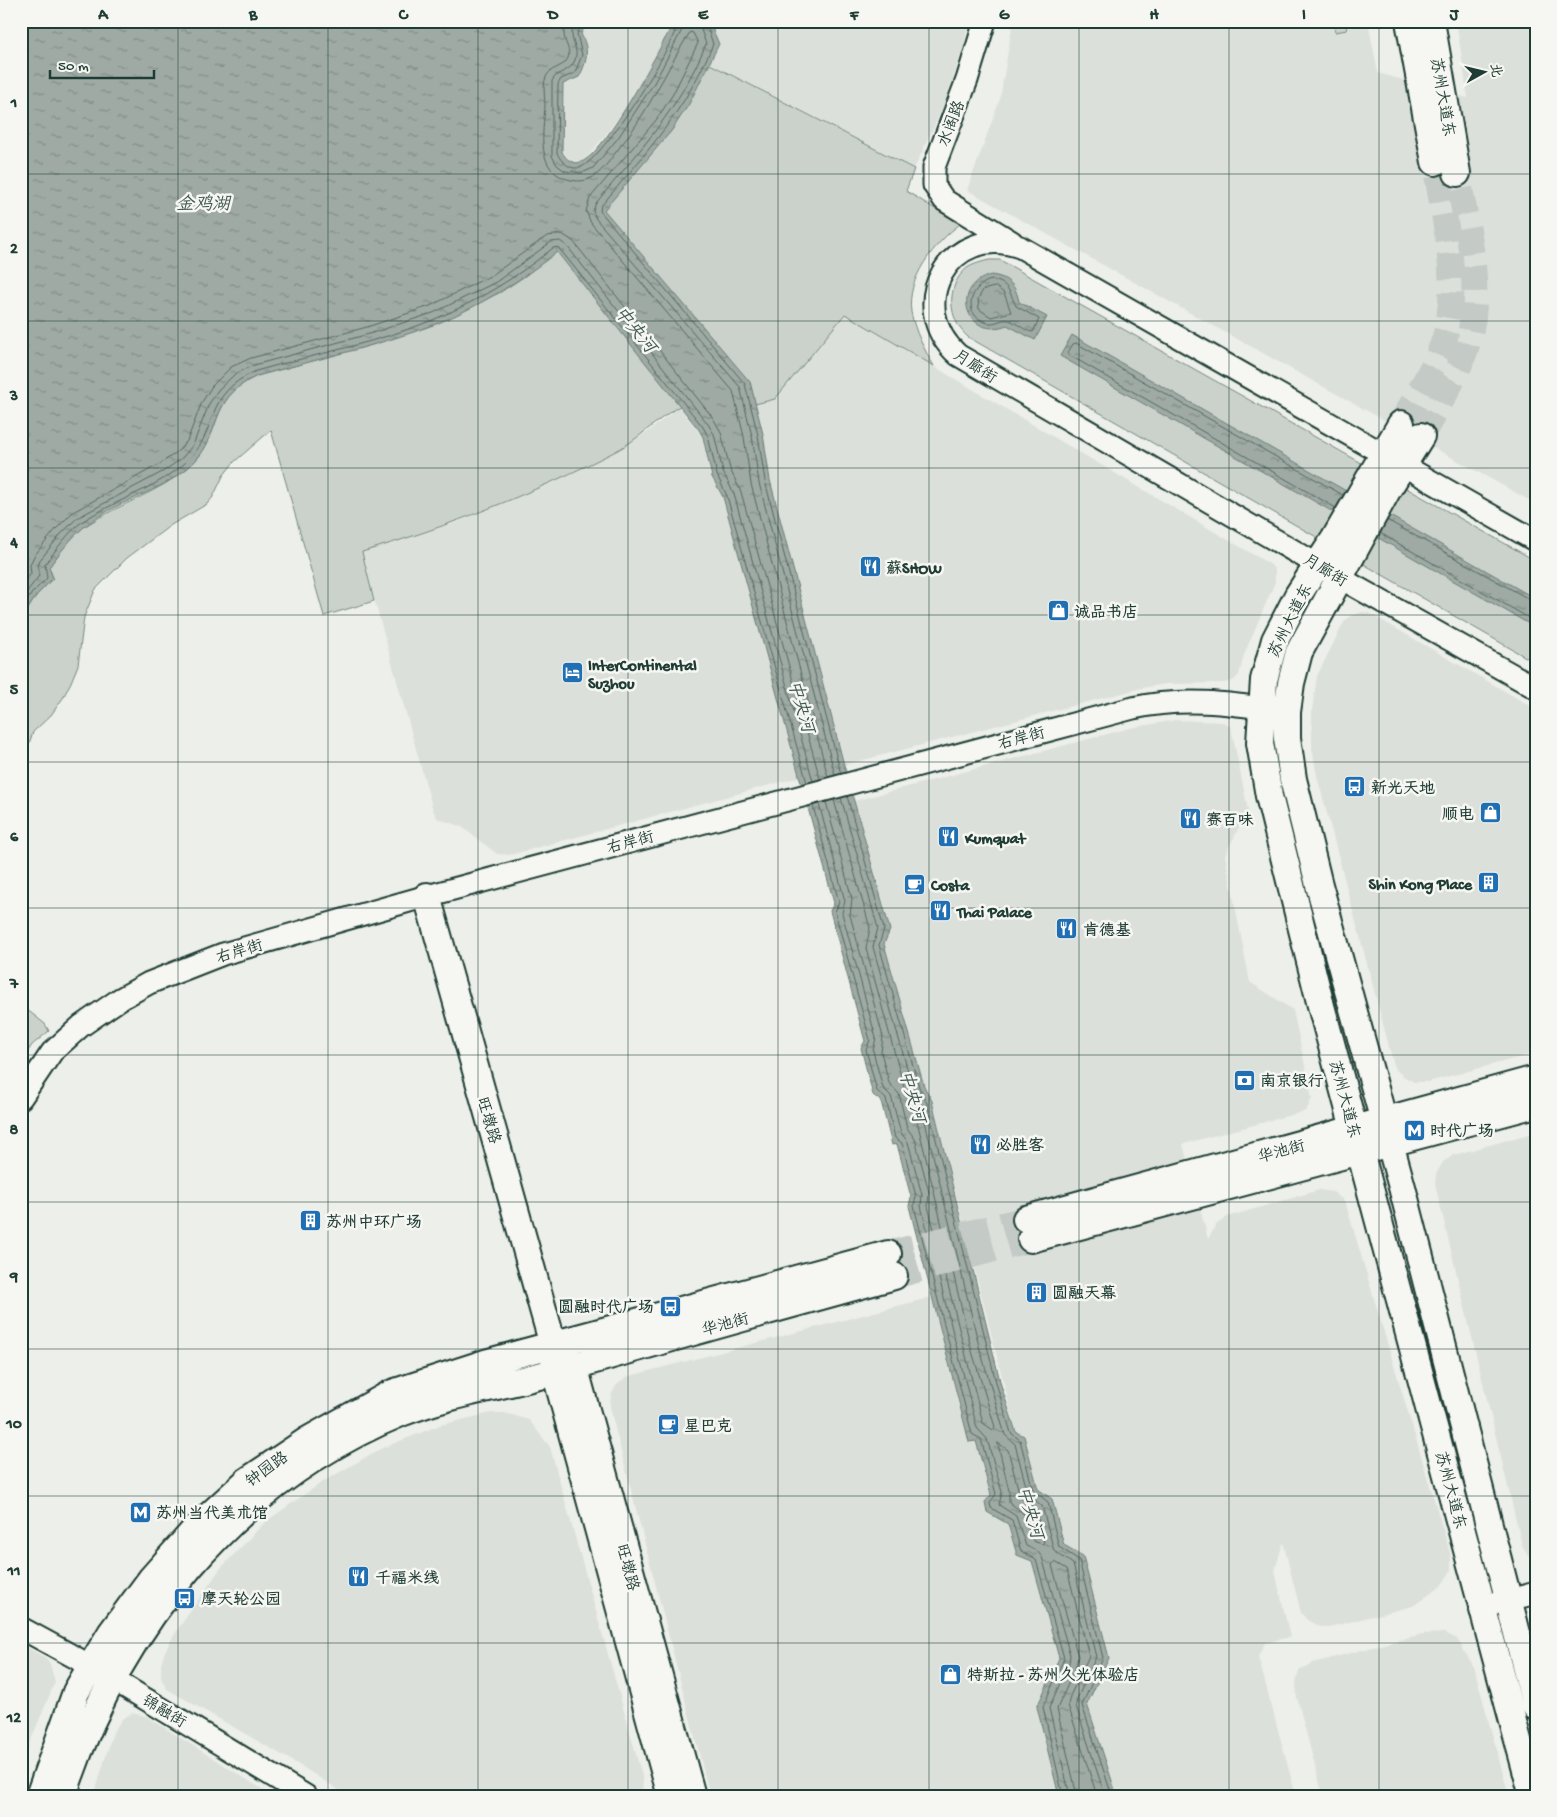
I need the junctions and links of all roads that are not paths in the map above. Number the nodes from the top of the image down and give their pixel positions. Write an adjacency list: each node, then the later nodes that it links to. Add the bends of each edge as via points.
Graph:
1 (985, 21): 4 (street, 水阁路, via 933,177 938,194)
2 (1409, 21): 3 (main road, 苏州大道东, via 1446,167)
3 (1430, 21)
4 (963, 214): 5 (street, 水阁路); 6 (street, via 968,221 969,233)
5 (1020, 247): 6 (street, 月廊街, via 1000,242 982,244 965,250); 8 (street, 月廊街)
6 (951, 261): 10 (street, 月廊街, via 938,281 933,304 940,333 958,356)
7 (1411, 430): 8 (main road, 苏州大道东)
8 (1386, 472): 9 (street, 月廊街); 10 (main road, 苏州大道东)
9 (1536, 541)
10 (1329, 571): 11 (street, 月廊街); 12 (main road, 苏州大道东, via 1298,595 1276,640 1264,680); 13 (main road, 苏州大道东, via 1293,672)
11 (1536, 688)
12 (1261, 708): 13 (street, 右岸街); 14 (street, 右岸街, via 1203,701 1157,702); 19 (main road, 苏州大道东, via 1260,743 1269,796)
13 (1287, 712): 18 (main road, 苏州大道东, via 1293,780)
14 (428, 896): 16 (street, 右岸街, via 223,954 149,983 74,1032 52,1052); 21 (main road, 旺墩路)
15 (1536, 1080): 18 (main road, 华池街)
16 (21, 1098)
17 (1536, 1104): 18 (main road, 华池街)
18 (1386, 1132): 19 (main road, 华池街); 24 (main road, 苏州大道东)
19 (1357, 1140): 20 (main road, 华池街); 24 (main road, 苏州大道东)
20 (1028, 1229)
21 (554, 1345): 22 (main road, 旺墩路); 22 (main road, 华池街, via 891,1265); 26 (main road, 钟园路, via 392,1393 308,1440 247,1480 198,1526 151,1579 111,1633)
22 (565, 1368): 26 (main road, 钟园路, via 404,1412 346,1440 280,1482 240,1515 190,1564); 31 (main road, 旺墩路); 32 (main road, 旺墩路)
23 (1536, 1593): 24 (street)
24 (1496, 1603): 27 (main road, 苏州大道东); 33 (main road, 苏州大道东)
25 (21, 1628): 26 (street, 锦融街)
26 (101, 1672): 28 (main road, 钟园路, via 76,1692); 29 (main road, 钟园路, via 98,1704); 30 (street, 锦融街)
27 (1536, 1708)
28 (39, 1796)
29 (63, 1796)
30 (306, 1796)
31 (671, 1796)
32 (692, 1796)
33 (1533, 1796)

